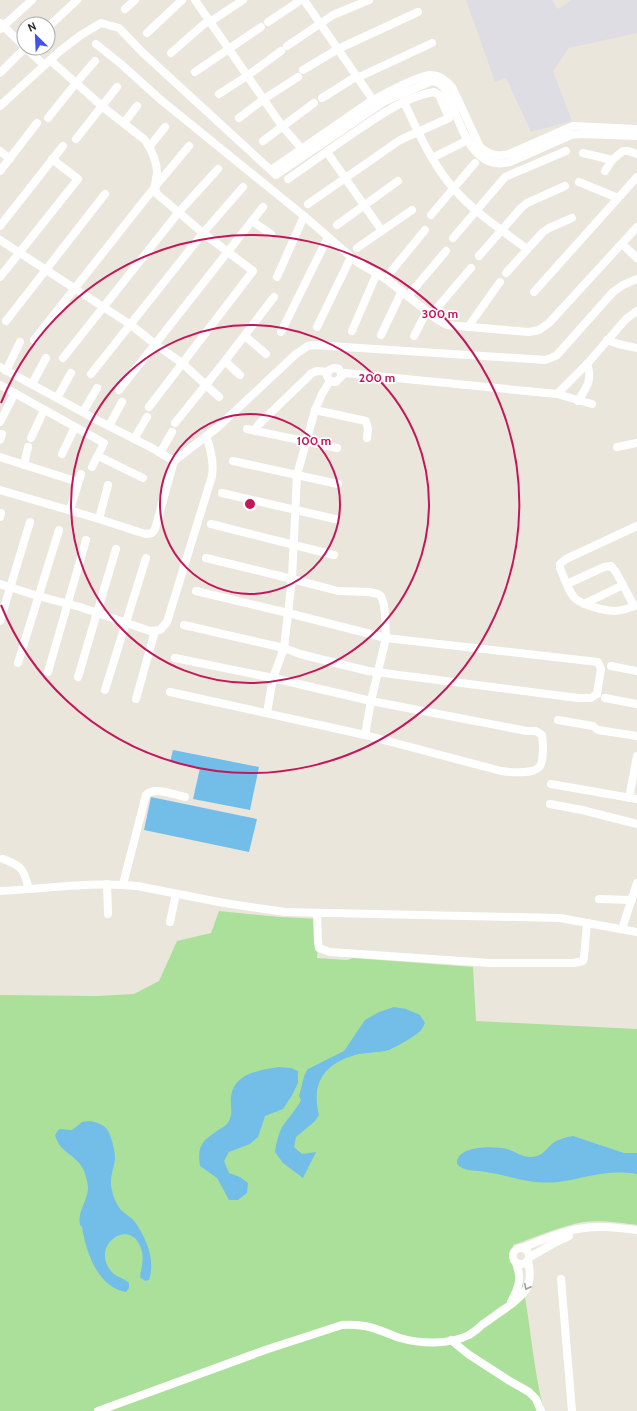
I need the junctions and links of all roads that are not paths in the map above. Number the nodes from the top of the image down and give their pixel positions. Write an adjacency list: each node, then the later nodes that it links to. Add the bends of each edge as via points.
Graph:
1 (32, 0): 15 (street)
2 (77, 0): 12 (street)
3 (135, 0): 10 (street)
4 (182, 0): 16 (street)
5 (195, 0): 13 (street)
6 (243, 0): 13 (street)
7 (301, 0): 21 (street)
8 (304, 0): 14 (street)
9 (369, 0): 14 (street, via 333,15)
10 (125, 9)
11 (418, 12): 20 (street)
12 (56, 20)
13 (210, 22): 21 (street); 22 (street, via 204,24)
14 (320, 24): 20 (street); 30 (street)
15 (1, 26): 17 (street)
16 (147, 33)
17 (16, 39)
18 (432, 43): 32 (street)
19 (96, 44): 92 (street)
20 (338, 49): 27 (street); 32 (street)
21 (229, 50): 29 (street); 30 (street)
22 (171, 53)
23 (16, 56): 28 (street)
24 (37, 56): 26 (street)
25 (95, 61): 33 (street)
26 (47, 63): 33 (street); 41 (street); 72 (street, via 96,24 105,23 119,28 194,101)
27 (303, 70)
28 (0, 72)
29 (195, 72)
30 (247, 76): 35 (street); 37 (street)
31 (298, 77): 37 (street)
32 (357, 77): 36 (street); 38 (street)
33 (76, 83): 43 (street); 44 (street)
34 (118, 87): 43 (street)
35 (219, 94)
36 (322, 98)
37 (264, 99): 45 (street); 48 (street)
38 (373, 100): 50 (street, via 427,75 443,78 452,87 480,148 500,156 573,126); 59 (street)
39 (314, 102): 48 (street)
40 (404, 102): 51 (street); 51 (street, via 428,93 434,92 439,95 448,118); 62 (street, via 377,117)
41 (0, 106)
42 (137, 106): 47 (street)
43 (103, 107): 47 (street); 53 (street)
44 (48, 118)
45 (240, 118)
46 (37, 123): 66 (street)
47 (124, 123): 57 (street)
48 (282, 126): 54 (street); 59 (street)
49 (165, 127): 57 (street)
50 (637, 129)
51 (418, 131): 65 (street); 75 (street, via 400,140)
52 (637, 136): 55 (street, via 571,135 504,164 491,163 482,158)
53 (76, 139)
54 (263, 140)
55 (468, 140): 65 (street); 72 (street, via 444,88 432,81 385,101 276,175)
56 (63, 146): 67 (street)
57 (150, 146): 81 (street, via 157,172)
58 (189, 146): 81 (street)
59 (302, 149): 72 (street)
60 (0, 151): 66 (street)
61 (566, 151): 89 (street, via 505,178)
62 (327, 152): 75 (street); 76 (street)
63 (584, 153): 68 (street)
64 (637, 154): 68 (street, via 623,151)
65 (432, 158): 82 (street)
66 (10, 159): 71 (street)
67 (52, 159): 96 (street); 110 (street, via 78,179)
68 (612, 160): 73 (street)
69 (475, 163): 82 (street)
70 (218, 168): 90 (street)
71 (1, 169)
72 (272, 170)
73 (605, 170)
74 (637, 177): 84 (street)
75 (345, 178): 85 (street); 86 (street)
76 (288, 179)
77 (398, 181): 86 (street)
78 (579, 182): 84 (street)
79 (565, 186): 99 (street, via 527,203)
80 (243, 187): 101 (street)
81 (154, 188): 90 (street); 124 (street)
82 (454, 188): 89 (street); 91 (street)
83 (106, 194): 116 (street)
84 (618, 198): 125 (street)
85 (308, 204)
86 (364, 205): 95 (street); 100 (street)
87 (263, 207): 94 (street)
88 (412, 210): 100 (street)
89 (477, 212): 99 (street); 104 (street)
90 (178, 213): 101 (street); 128 (street)
91 (431, 215)
92 (304, 216): 103 (street); 119 (street)
93 (572, 218): 108 (street, via 543,232)
94 (252, 221): 102 (street); 111 (street)
95 (336, 225)
96 (0, 226)
97 (637, 227): 106 (street)
98 (425, 230): 121 (street)
99 (501, 230): 108 (street); 112 (street)
100 (382, 231): 107 (street)
101 (203, 233): 111 (street); 132 (street)
102 (271, 234)
103 (328, 237): 113 (street); 136 (street)
104 (453, 238)
105 (0, 240): 110 (street)
106 (622, 244): 114 (street); 134 (street, via 540,330 529,332)
107 (356, 248)
108 (527, 249): 118 (street)
109 (446, 251): 126 (street)
110 (19, 252): 116 (street); 120 (street)
111 (228, 253): 143 (street); 149 (street, via 253,271)
112 (479, 256)
113 (351, 257): 117 (street); 133 (street)
114 (637, 258)
115 (472, 268): 130 (street)
116 (46, 270): 124 (street); 131 (street)
117 (377, 273): 121 (street); 135 (street)
118 (506, 273)
119 (277, 276)
120 (0, 277)
121 (385, 279): 126 (street)
122 (637, 279): 180 (street, via 618,288 557,355 545,360 308,346)
123 (500, 282): 134 (street)
124 (75, 288): 128 (street); 140 (street)
125 (534, 292)
126 (405, 293): 130 (street); 138 (street)
127 (274, 297): 137 (street)
128 (104, 307): 132 (street); 147 (street)
129 (636, 312): 141 (street)
130 (429, 313): 134 (street, via 447,325); 139 (street)
131 (6, 321)
132 (131, 325): 143 (street); 155 (street)
133 (317, 327)
134 (468, 327)
135 (352, 331)
136 (281, 332)
137 (245, 336): 145 (street); 148 (street)
138 (381, 336)
139 (414, 336)
140 (34, 340)
141 (607, 340): 144 (street); 150 (street)
142 (20, 342): 151 (street)
143 (155, 344): 149 (street); 162 (street)
144 (637, 348)
145 (266, 354)
146 (46, 358): 159 (street)
147 (63, 358)
148 (225, 361): 156 (street); 160 (street)
149 (182, 363): 160 (street); 170 (street)
150 (587, 364): 164 (street); 167 (street, via 589,381)
151 (3, 369): 159 (street)
152 (328, 372): 154 (street, via 334,368 339,369 341,374); 157 (street); 184 (street, via 312,373 251,430)
153 (71, 373): 166 (street)
154 (345, 373): 157 (street, via 338,381); 164 (street)
155 (91, 374)
156 (240, 375)
157 (330, 381): 172 (street)
158 (0, 384): 163 (street)
159 (32, 384): 166 (street)
160 (206, 385): 165 (street); 176 (street)
161 (97, 388): 173 (street)
162 (119, 390)
163 (15, 393): 171 (street); 175 (street)
164 (557, 394): 167 (street)
165 (219, 397)
166 (57, 398): 173 (street)
167 (578, 401): 169 (street)
168 (122, 402): 177 (street)
169 (592, 404)
170 (149, 407)
171 (44, 410): 178 (street); 181 (street)
172 (315, 410): 182 (street, via 366,421); 184 (street)
173 (83, 412): 177 (street)
174 (147, 417): 183 (street)
175 (0, 422)
176 (175, 423)
177 (108, 426): 183 (street)
178 (75, 427): 190 (street); 191 (street, via 104,443)
179 (172, 432): 189 (street)
180 (206, 436): 193 (street); 232 (street, via 213,464 212,476 167,622)
181 (31, 438)
182 (367, 438)
183 (134, 439): 189 (street)
184 (306, 442): 188 (street); 197 (street)
185 (637, 444): 187 (street)
186 (28, 447): 195 (street)
187 (617, 447)
188 (337, 448)
189 (160, 453): 193 (street)
190 (62, 454)
191 (98, 456): 196 (street); 198 (street)
192 (0, 458): 195 (street)
193 (174, 461): 205 (street, via 152,532 146,534)
194 (233, 461): 197 (street)
195 (24, 465): 204 (street, via 80,478)
196 (92, 467)
197 (298, 474): 200 (street); 203 (street)
198 (143, 478)
199 (108, 484): 205 (street)
200 (338, 484)
201 (0, 490): 204 (street)
202 (222, 493): 203 (street)
203 (295, 509): 206 (street); 212 (street)
204 (70, 510): 205 (street)
205 (99, 519)
206 (335, 519)
207 (30, 522): 221 (street)
208 (211, 524): 212 (street)
209 (637, 526): 219 (street, via 563,561 560,568)
210 (59, 530): 223 (street)
211 (86, 540): 224 (street)
212 (293, 544): 214 (street); 217 (street)
213 (116, 549): 228 (street)
214 (334, 555)
215 (146, 558): 230 (street)
216 (206, 558): 217 (street)
217 (292, 578): 227 (street); 233 (street, via 338,592 378,594 384,605)
218 (0, 584): 221 (street)
219 (567, 584): 220 (street, via 608,566 614,568); 225 (street, via 572,596)
220 (623, 585): 225 (street); 226 (street)
221 (10, 588): 223 (street); 229 (street)
222 (196, 591): 227 (street)
223 (38, 596): 224 (street); 236 (street)
224 (68, 604): 228 (street); 239 (street)
225 (584, 604): 226 (street, via 615,611)
226 (635, 605)
227 (288, 612): 233 (street); 234 (street)
228 (97, 613): 230 (street); 241 (street)
229 (0, 622)
230 (125, 624): 232 (street); 243 (street)
231 (184, 625): 234 (street)
232 (155, 632): 246 (street)
233 (386, 638): 240 (street); 240 (street, via 598,662 600,669 597,694 590,698 578,698)
234 (284, 648): 240 (street); 242 (street)
235 (175, 658): 242 (street)
236 (18, 663)
237 (611, 666): 238 (street)
238 (637, 671)
239 (48, 672)
240 (379, 672): 247 (street)
241 (78, 677)
242 (273, 678): 247 (street); 249 (street)
243 (105, 690)
244 (170, 692): 249 (street)
245 (605, 698): 248 (street)
246 (136, 699)
247 (371, 701): 251 (street); 251 (street, via 536,731 542,735 542,763 532,771 510,772)
248 (637, 704)
249 (267, 713): 251 (street)
250 (558, 720): 252 (street)
251 (365, 735)
252 (637, 736)
253 (637, 756): 254 (street)
254 (636, 767): 257 (street)
255 (551, 784): 257 (street)
256 (186, 797): 263 (street, via 158,791 146,796)
257 (633, 799)
258 (550, 804): 259 (street)
259 (637, 824)
260 (4, 859): 264 (street, via 23,870)
261 (637, 883): 268 (street)
262 (107, 884): 263 (street); 264 (street); 270 (street)
263 (123, 884): 266 (street)
264 (29, 889): 265 (street)
265 (0, 891)
266 (176, 894): 269 (street, via 239,906); 271 (street)
267 (598, 899): 268 (street)
268 (632, 900): 273 (street)
269 (317, 913): 272 (street, via 560,918); 272 (street, via 318,942 322,950 490,963 583,961)
270 (108, 914)
271 (170, 922)
272 (587, 922): 273 (street)
273 (622, 929): 274 (street)
274 (637, 932)
275 (594, 1228): 276 (street); 277 (street, via 564,1232); 278 (street, via 567,1236)
276 (637, 1230)
277 (522, 1248): 278 (street, via 529,1253); 279 (street, via 515,1250 513,1254 512,1258)
278 (529, 1259): 279 (street, via 522,1265); 281 (street, one-way to 281, via 530,1279 527,1289)
279 (516, 1263): 281 (street, via 520,1278)
280 (561, 1279): 285 (street)
281 (509, 1306): 282 (street, via 469,1335)
282 (451, 1340): 283 (street, via 418,1342 365,1325 342,1325); 284 (street, via 468,1354 529,1392 536,1399)
283 (98, 1411)
284 (541, 1411)
285 (572, 1411)

